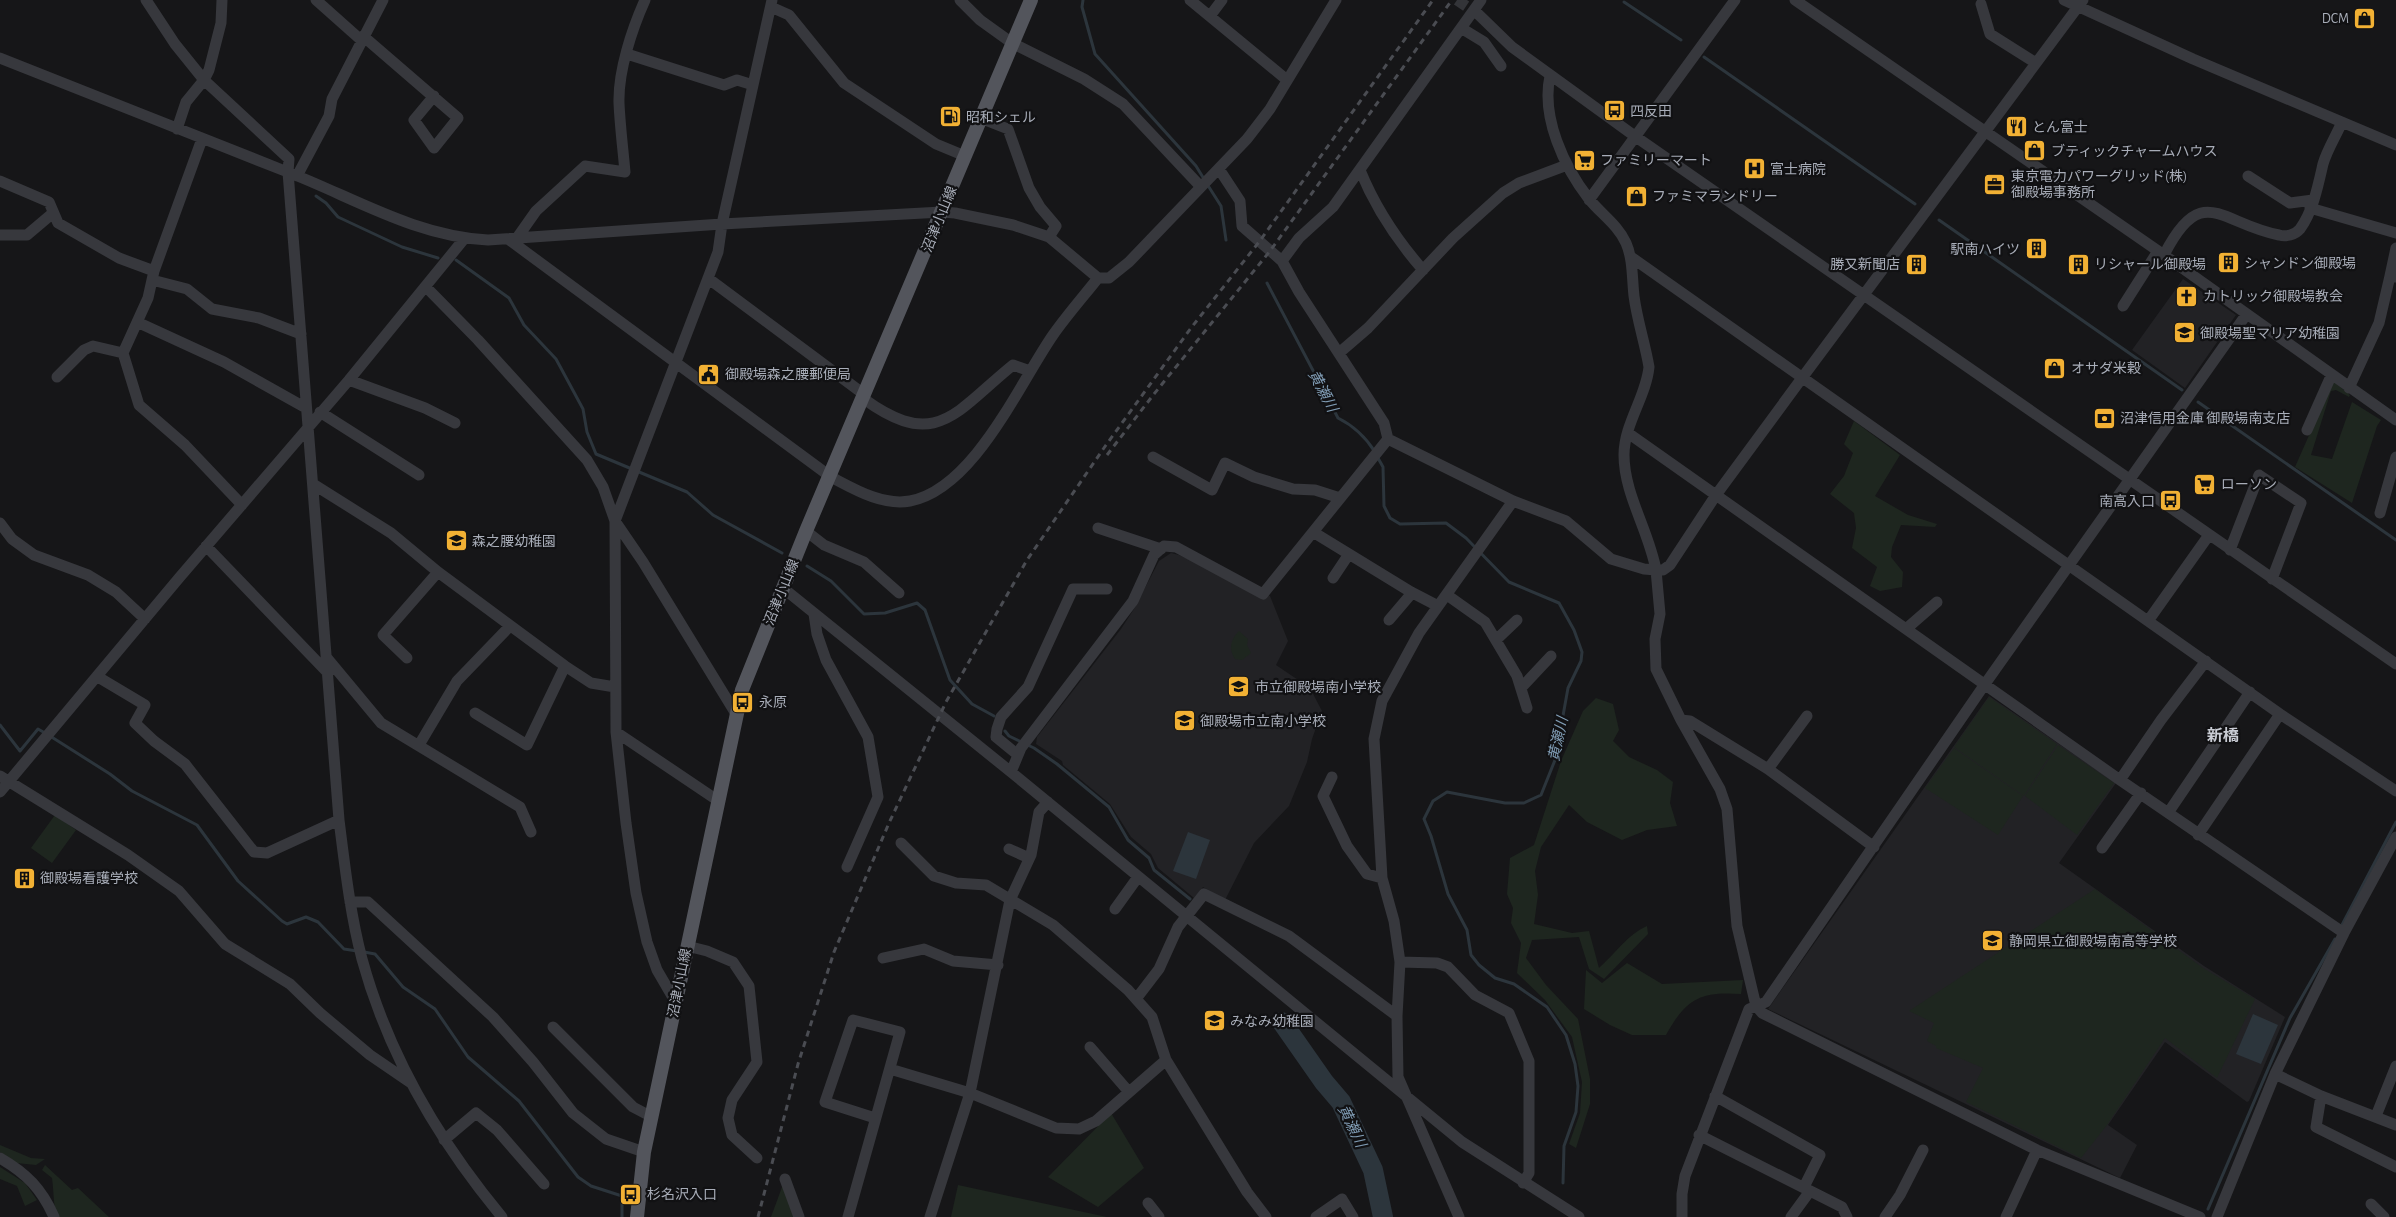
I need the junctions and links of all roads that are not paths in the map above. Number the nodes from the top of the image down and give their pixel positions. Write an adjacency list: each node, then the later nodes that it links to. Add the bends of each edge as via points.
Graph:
1 (146, 0): 29 (street)
2 (222, 0): 29 (street, via 221,22)
3 (316, 0): 20 (street)
4 (383, 0): 20 (street)
5 (645, 0): 24 (street, via 634,24)
6 (960, 0): 22 (street, via 980,20)
7 (1032, 0): 22 (main road, 沼津小山線)
8 (1190, 0): 18 (street)
9 (1222, 0): 18 (street)
10 (1735, 0): 37 (street)
11 (1795, 0): 36 (street)
12 (2064, 0): 17 (street)
13 (1338, 1): 30 (street)
14 (1480, 1): 19 (street)
15 (771, 4): 31 (street); 40 (street, via 789,15 844,83 936,144)
16 (1981, 4): 26 (street, via 1990,34)
17 (2080, 4): 26 (street); 34 (street, via 2193,59)
18 (1210, 16): 30 (street)
19 (1468, 21): 21 (street); 23 (street); 42 (street)
20 (362, 38): 32 (street); 44 (street, via 332,99 329,116)
21 (1502, 38): 23 (street); 28 (street)
22 (1012, 43): 33 (main road, 沼津小山線); 47 (street, via 1084,79 1123,104)
23 (1489, 49): 27 (street)
24 (627, 54): 31 (street, via 724,85 737,80); 56 (street, via 619,102 625,172 585,166 536,211)
25 (0, 58): 35 (street)
26 (2036, 63): 36 (street)
27 (1501, 66)
28 (1550, 76): 37 (street); 41 (street, via 1546,92)
29 (204, 80): 35 (street, via 186,102); 44 (street, via 290,159)
30 (1287, 80): 43 (street, via 1270,109)
31 (753, 85): 52 (street)
32 (434, 96)
33 (980, 118): 40 (main road, 沼津小山線); 55 (street, via 1008,129 1030,188 1056,226)
34 (2342, 122): 39 (street); 49 (street, via 2323,164)
35 (177, 128): 38 (street)
36 (1985, 132): 59 (street); 68 (street)
37 (1636, 137): 48 (street); 68 (street)
38 (202, 139): 44 (street); 63 (street)
39 (2396, 146)
40 (965, 156): 50 (main road, 沼津小山線)
41 (1567, 165): 48 (street); 62 (street, via 1519,183 1503,193)
42 (1360, 170): 61 (street, via 1333,207 1299,238); 62 (street, via 1388,226)
43 (1216, 172): 47 (street); 61 (street, via 1240,201 1242,226)
44 (292, 174): 57 (street, via 394,218); 72 (street)
45 (2248, 176): 49 (street, via 2290,203)
46 (0, 181): 51 (street, via 49,202)
47 (1201, 187): 65 (street, via 1129,262 1109,278)
48 (1589, 200): 60 (street, via 1618,230)
49 (2312, 204): 53 (street); 59 (street, via 2299,230 2283,236 2260,231 2220,212 2200,211 2182,225)
50 (942, 212): 52 (street); 55 (street, via 1014,225); 82 (main road, 沼津小山線)
51 (53, 213): 54 (street, via 27,235); 63 (street, via 58,224)
52 (722, 224): 56 (street); 66 (street)
53 (2396, 233)
54 (0, 235)
55 (1049, 237): 65 (street)
56 (513, 238): 57 (street); 75 (street)
57 (464, 239): 67 (street)
58 (2396, 248): 64 (street)
59 (2161, 253): 69 (street); 70 (street)
60 (1630, 257): 79 (street); 89 (street, via 1634,296 1650,367)
61 (1282, 261): 73 (street, via 1298,292)
62 (1423, 270): 73 (street, via 1368,328)
63 (153, 276): 71 (street, via 148,298); 72 (street, via 186,289 212,309 259,318)
64 (2393, 277): 81 (street, via 2379,323)
65 (1098, 278): 76 (street, via 1057,329)
66 (709, 280): 75 (street); 82 (street)
67 (426, 287): 80 (street); 102 (street, via 587,460 603,486)
68 (1865, 294): 79 (street); 95 (street)
69 (2123, 306)
70 (2246, 315): 77 (street); 95 (street)
71 (137, 322): 74 (street); 83 (street, via 224,362)
72 (301, 334): 83 (street)
73 (1339, 352): 90 (street, via 1384,423)
74 (123, 353): 78 (street, via 93,346 84,350); 100 (street, via 139,405 185,445)
75 (676, 362): 94 (street); 102 (street)
76 (1030, 371): 82 (street, via 1013,365 946,420 929,426 906,423); 94 (street, via 970,463 930,494 910,501 888,501 855,491)
77 (2331, 376): 81 (street); 88 (street)
78 (57, 377)
79 (1802, 378): 97 (street); 112 (street)
80 (349, 380): 84 (street); 86 (street, via 425,408)
81 (2349, 388): 85 (street)
82 (865, 397): 94 (main road, 沼津小山線)
83 (306, 408): 87 (street)
84 (320, 412): 87 (street); 93 (street)
85 (2396, 420)
86 (455, 423)
87 (308, 426): 96 (street); 100 (street)
88 (2307, 430)
89 (1628, 433): 97 (street); 113 (street, via 1624,454 1627,482)
90 (1385, 443): 98 (street); 99 (street)
91 (1153, 457): 98 (street, via 1212,490 1224,463 1262,480)
92 (2396, 457): 101 (street)
93 (419, 475)
94 (831, 477): 105 (main road, 沼津小山線)
95 (2130, 480): 107 (street); 112 (street)
96 (313, 484): 114 (street, via 391,533); 133 (street)
97 (1716, 495): 113 (street, via 1670,565); 130 (street)
98 (1340, 498): 106 (street)
99 (1513, 501): 113 (street, via 1566,521 1611,559); 121 (street)
100 (242, 505): 108 (street)
101 (2380, 513)
102 (616, 521): 141 (street); 146 (street)
103 (0, 523): 125 (street, via 12,539 34,555 88,575 116,592)
104 (1098, 528): 109 (street)
105 (806, 530): 117 (main road, 沼津小山線); 119 (street, via 824,545 864,562)
106 (1312, 532): 109 (street, via 1263,594 1176,548 1164,546); 111 (street)
107 (2209, 535): 110 (street); 128 (street)
108 (206, 546): 125 (street); 138 (street)
109 (1161, 549): 152 (street, via 1154,555 1133,601)
110 (2230, 550): 116 (street); 116 (street, via 2259,474 2301,503)
111 (1349, 554): 115 (street); 120 (street)
112 (2069, 566): 128 (street); 140 (street)
113 (1656, 570): 149 (street, via 1660,614 1656,669)
114 (438, 572): 129 (street); 134 (street, via 382,635)
115 (1334, 578)
116 (2272, 579): 136 (street)
117 (783, 588): 124 (street); 146 (main road, 沼津小山線, via 742,690)
118 (1107, 589): 152 (street, via 1073,589 1028,688 1001,717 996,736)
119 (899, 593)
120 (1412, 593): 123 (street); 126 (street)
121 (1447, 595): 123 (street); 131 (street, via 1485,622)
122 (1937, 602): 130 (street)
123 (1438, 606): 175 (street, via 1419,633 1382,701 1378,716 1374,739)
124 (814, 614): 154 (street); 173 (street, via 826,660 868,737 878,797)
125 (145, 619): 139 (street)
126 (1389, 620)
127 (1517, 620): 131 (street)
128 (2148, 621): 135 (street)
129 (510, 626): 137 (street); 151 (street, via 457,681)
130 (1906, 629): 140 (street)
131 (1497, 639): 142 (street)
132 (1551, 656): 142 (street)
133 (327, 658): 138 (street); 151 (street, via 381,723)
134 (407, 658)
135 (2206, 661): 143 (street); 157 (street, via 2160,720)
136 (2396, 664)
137 (565, 666): 141 (street, via 591,683); 145 (street, via 527,745)
138 (328, 673): 164 (street)
139 (98, 677): 156 (street); 164 (street, via 145,705 135,723 185,764 254,852 267,853)
140 (1985, 684): 157 (street); 169 (street)
141 (615, 687): 150 (street)
142 (1521, 688): 144 (street)
143 (2250, 692): 147 (street); 163 (street)
144 (1527, 708)
145 (475, 713)
146 (736, 714): 161 (main road, 沼津小山線)
147 (2280, 714): 158 (street); 166 (street)
148 (1807, 716): 153 (street)
149 (1681, 720): 153 (street, via 1690,721); 187 (street, via 1728,809 1737,926)
150 (616, 732): 161 (street); 186 (street, via 636,893 657,970)
151 (419, 745): 165 (street, via 520,807)
152 (1020, 751): 154 (street)
153 (1768, 769): 169 (street)
154 (1012, 772): 162 (street)
155 (1332, 777): 175 (street, via 1323,796 1347,846 1367,874)
156 (4, 779): 159 (street); 195 (street, via 128,855 179,891 225,944 290,984 370,1055)
157 (2120, 780): 160 (street)
158 (2396, 791)
159 (0, 792)
160 (2141, 793): 163 (street); 170 (street)
161 (718, 800): 181 (main road, 沼津小山線)
162 (1048, 802): 172 (street, via 1039,812); 174 (street)
163 (2168, 813): 166 (street)
164 (339, 820): 177 (street)
165 (531, 832)
166 (2198, 835): 180 (street)
167 (2396, 837): 180 (street)
168 (901, 843): 176 (street, via 934,876 956,883 986,885)
169 (1874, 847): 187 (street, via 1766,1002)
170 (2102, 848)
171 (1010, 849): 172 (street)
172 (1030, 858): 176 (street)
173 (847, 867)
174 (1138, 877): 178 (street); 179 (street)
175 (1382, 878): 183 (street, via 1394,921)
176 (1010, 900): 184 (street); 185 (street, via 1053,925)
177 (350, 902): 195 (street, via 362,959 376,1002); 209 (street, via 368,902 493,1017 573,1113 606,1139)
178 (1114, 909)
179 (1186, 916): 185 (street, via 1159,969); 188 (street, via 1204,894 1289,936); 200 (street)
180 (2344, 933): 194 (street)
181 (686, 946): 186 (main road, 沼津小山線); 211 (street, via 733,962 749,986 757,1062 732,1100 728,1118 732,1135)
182 (883, 958): 184 (street, via 924,949 953,961)
183 (1400, 962): 188 (street); 214 (street, via 1438,963 1448,967 1475,994 1509,1013 1529,1061 1529,1173)
184 (998, 965): 197 (street)
185 (1136, 999): 191 (street, via 1152,1017)
186 (675, 1001): 202 (main road, 沼津小山線)
187 (1756, 1006): 198 (street, via 1749,1009); 208 (street, via 1762,1013)
188 (1397, 1016): 200 (street, via 1398,1077)
189 (553, 1027): 202 (street, via 633,1106)
190 (1090, 1047): 196 (street)
191 (1166, 1060): 196 (street); 219 (street)
192 (2396, 1066): 201 (street)
193 (890, 1069): 197 (street); 203 (street); 203 (street, via 900,1032 853,1020 825,1102)
194 (2275, 1074): 199 (street); 237 (street)
195 (412, 1084): 206 (street)
196 (1129, 1092): 197 (street, via 1096,1121 1079,1128 1056,1128)
197 (970, 1093): 225 (street)
198 (1715, 1096): 205 (street); 216 (street, via 1820,1155)
199 (2321, 1096): 201 (street); 212 (street, via 2316,1127)
200 (1406, 1097): 214 (street, via 1462,1142); 229 (street)
201 (2376, 1116): 204 (street)
202 (652, 1117): 209 (main road, 沼津小山線)
203 (875, 1118): 224 (street)
204 (2396, 1125)
205 (1699, 1135): 216 (street); 231 (street, via 1685,1176)
206 (444, 1140): 215 (street, via 476,1113 497,1130); 221 (street)
207 (1922, 1150): 234 (street)
208 (2037, 1150): 235 (street); 236 (street)
209 (644, 1152): 222 (main road, 沼津小山線)
210 (0, 1158): 220 (street, via 23,1172 39,1190)
211 (757, 1158)
212 (2396, 1167)
213 (785, 1178): 223 (street)
214 (1523, 1183): 230 (street)
215 (544, 1184)
216 (1807, 1189): 232 (street); 233 (street, via 1842,1208)
217 (1148, 1203): 226 (street)
218 (2371, 1204): 238 (street)
219 (1260, 1215)
220 (54, 1217)
221 (502, 1217)
222 (637, 1217)
223 (799, 1217)
224 (848, 1217)
225 (930, 1217)
226 (1159, 1217)
227 (1316, 1217): 228 (street, via 1342,1199)
228 (1353, 1217)
229 (1459, 1217)
230 (1579, 1217)
231 (1682, 1217)
232 (1791, 1217)
233 (1847, 1217)
234 (1885, 1217)
235 (2006, 1217)
236 (2200, 1217)
237 (2218, 1217)
238 (2384, 1217)

